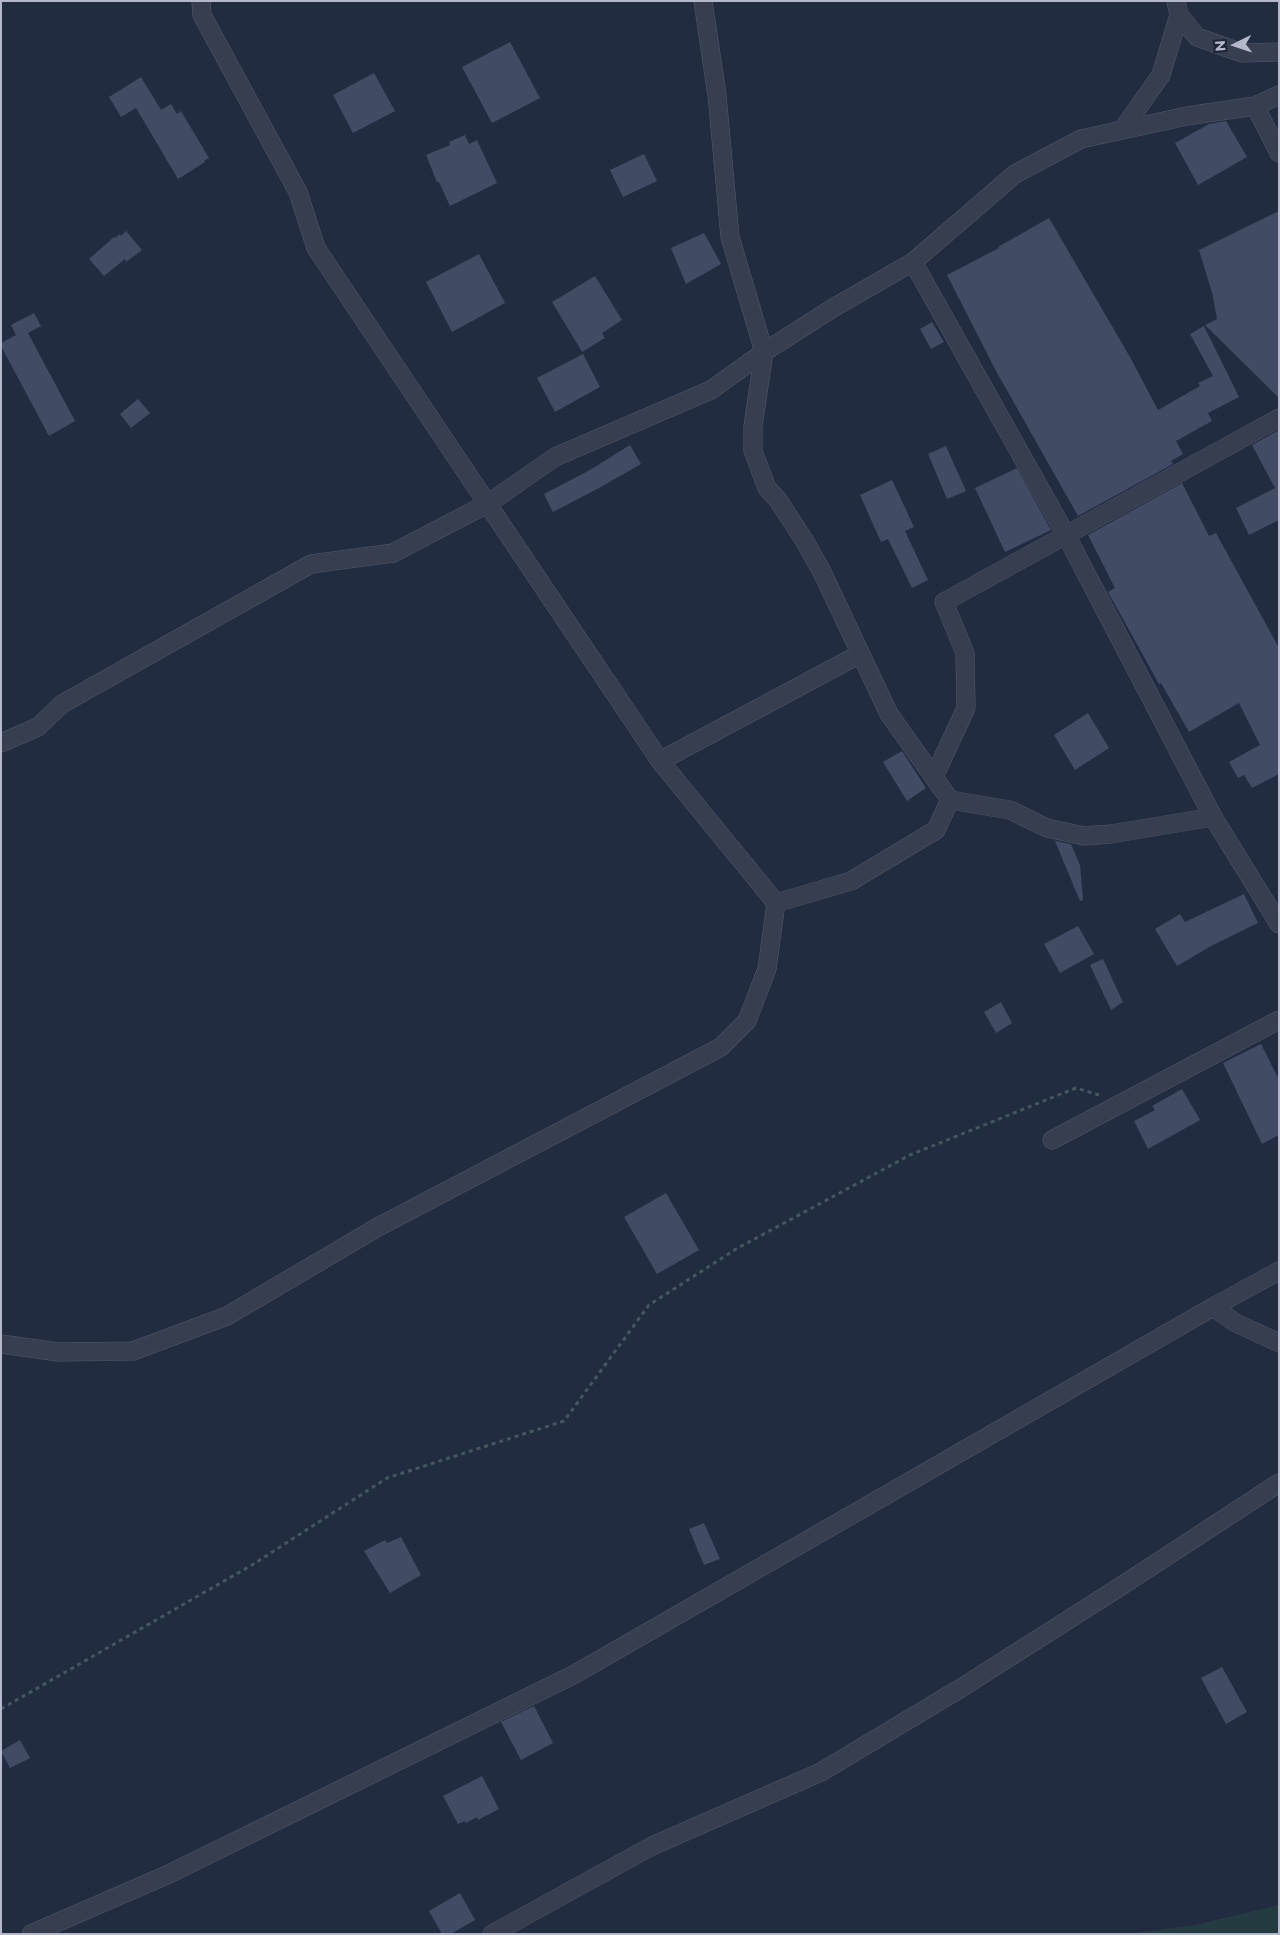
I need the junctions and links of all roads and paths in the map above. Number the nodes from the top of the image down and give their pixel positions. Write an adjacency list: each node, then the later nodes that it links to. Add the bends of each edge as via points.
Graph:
1 (201, 1): 12 (street, via 202,15 298,192 316,248)
2 (703, 1): 10 (street, via 730,237)
3 (1178, 8): 4 (street, via 1197,37 1242,53); 7 (street, via 1161,75)
4 (1279, 52)
5 (1279, 95): 6 (street)
6 (1255, 106): 7 (street); 8 (street)
7 (1123, 130): 9 (street, via 1080,139 1015,174)
8 (1279, 154)
9 (913, 262): 10 (street); 13 (street)
10 (764, 352): 12 (street, via 711,390 555,457); 14 (street, via 753,426 753,451 767,488 778,500 822,572)
11 (1279, 418): 13 (street)
12 (488, 503): 15 (street, via 393,553 310,564 62,704 38,727); 16 (street)
13 (1066, 535): 17 (street, via 944,602 965,653 966,708); 19 (street)
14 (860, 654): 16 (street); 17 (street, via 889,714)
15 (1, 743)
16 (660, 761): 20 (street)
17 (934, 777): 18 (street)
18 (950, 800): 19 (street, via 1010,810 1047,828 1084,836); 20 (street, via 936,830 851,881)
19 (1213, 818): 21 (street)
20 (776, 903): 28 (street, via 767,969 747,1021 721,1047 378,1227 227,1316 133,1351 58,1352)
21 (1279, 924)
22 (1279, 1020): 23 (street)
23 (1123, 1102): 24 (street); 30 (path, via 1076,1088 893,1164 736,1249 649,1305 564,1421 387,1478 252,1565)
24 (1052, 1140)
25 (1279, 1271): 26 (street)
26 (1213, 1307): 27 (street, via 1236,1323); 31 (street, via 575,1674 169,1874)
27 (1279, 1343)
28 (1, 1344)
29 (1279, 1483): 32 (street, via 961,1688 821,1772 652,1846)
30 (1, 1709)
31 (31, 1934)
32 (492, 1934)

